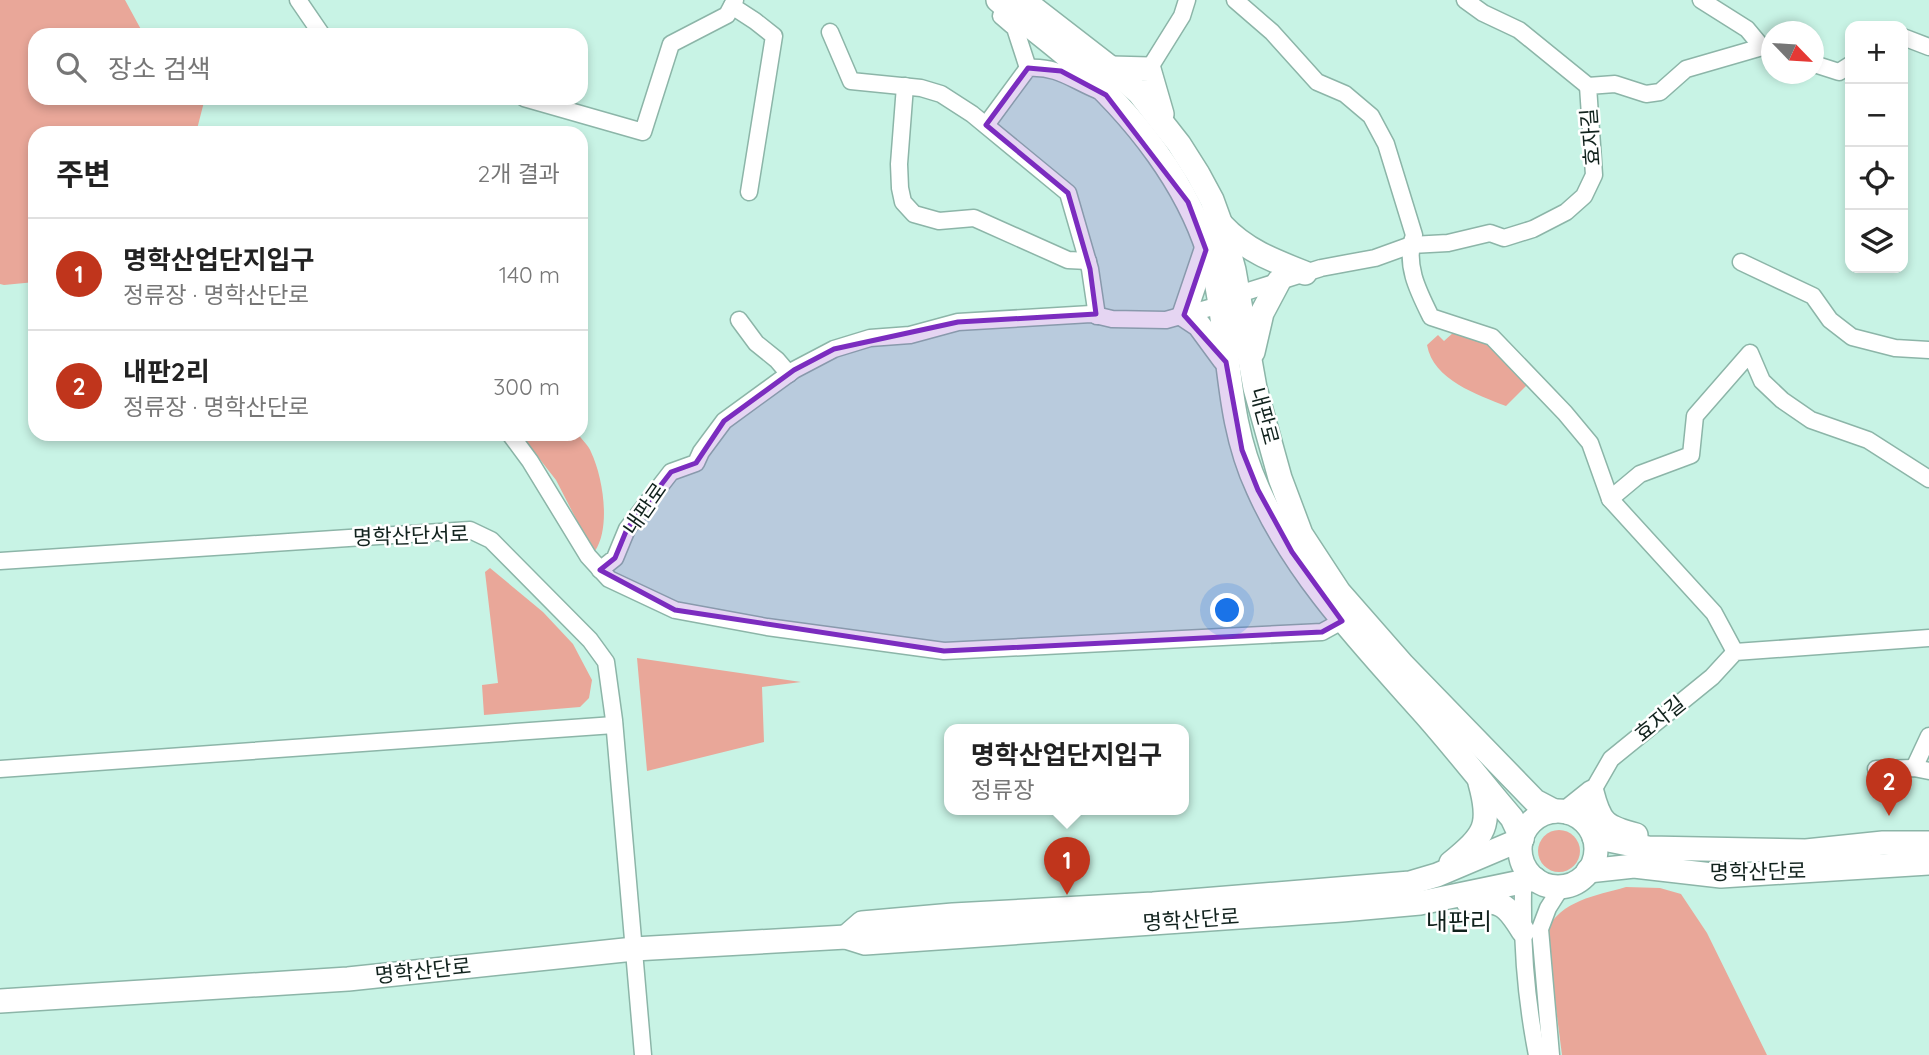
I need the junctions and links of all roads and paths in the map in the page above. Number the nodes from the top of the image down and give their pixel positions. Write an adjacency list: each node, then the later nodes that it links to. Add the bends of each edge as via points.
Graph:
1 (299, 0): 10 (street)
2 (988, 0): 17 (street, via 1015,29)
3 (998, 0): 23 (street, 내판로)
4 (1023, 0): 18 (street, 내판로)
5 (1187, 0): 20 (street)
6 (1235, 0): 29 (street, via 1272,32 1317,82 1346,94 1371,116 1386,144 1414,235)
7 (1465, 0): 22 (street, via 1519,30)
8 (1701, 0): 13 (street)
9 (733, 3): 24 (street, via 727,15 671,44 643,132); 27 (street, via 774,36)
10 (317, 28)
11 (830, 32): 21 (street, via 851,80)
12 (1908, 39): 14 (street)
13 (1761, 43)
14 (1929, 47)
15 (1761, 50): 22 (street, 효자길, via 1686,69 1660,92 1646,94 1615,84)
16 (1824, 67): 19 (street, via 1839,72)
17 (1028, 68): 23 (street, via 1060,71); 25 (street)
18 (1111, 68): 20 (street); 26 (street, 내판로, via 1139,93)
19 (1845, 68)
20 (1149, 69): 26 (street)
21 (905, 86): 25 (street, via 941,93); 31 (street, via 900,188 903,201 914,214 939,221 974,218 1068,260)
22 (1588, 86): 29 (street, 효자길, via 1594,175 1584,196 1534,229 1504,238 1490,233 1448,243)
23 (1106, 95): 30 (street, 내판로, via 1188,202)
24 (548, 105)
25 (986, 125): 31 (street, via 1068,193)
26 (1171, 133): 28 (street, 내판로, via 1198,174)
27 (749, 192)
28 (1222, 225): 33 (street, via 1250,249); 35 (street, 내판로)
29 (1410, 245): 33 (street, 효자길, via 1375,258); 45 (street, via 1413,281 1431,317 1492,337 1590,443)
30 (1206, 250): 35 (street, 내판로); 36 (street)
31 (1088, 261): 37 (street)
32 (1741, 262): 39 (street, via 1813,296 1830,320 1852,337 1895,348)
33 (1305, 273): 34 (street, 효자길)
34 (1279, 281): 35 (street, 효자길); 41 (street, via 1262,313)
35 (1229, 300): 36 (street, 내판로); 40 (street, 내판로); 41 (street, 내판로)
36 (1184, 315): 37 (street, 내판로, via 1166,320); 40 (street, via 1199,325)
37 (1097, 316): 42 (street, 내판로, via 958,322 910,335 870,338 834,349)
38 (738, 320): 42 (street)
39 (1929, 350)
40 (1226, 362): 48 (street, 내판로, via 1242,450 1258,490 1292,552)
41 (1251, 366): 58 (street, 내판로, via 1280,478 1301,534 1339,592 1535,801)
42 (789, 374): 47 (street, 내판로, via 724,421 696,463 671,472 627,529 615,558)
43 (515, 441): 47 (street)
44 (1929, 479): 45 (street, via 1868,440 1811,421 1762,380 1750,354 1695,416 1691,455 1640,474)
45 (1610, 499): 50 (street, via 1714,613)
46 (0, 561): 51 (street, 명학산단서로, via 470,530 491,540 598,650 606,662)
47 (600, 570): 48 (street, via 609,579 675,610 944,651 1322,632)
48 (1342, 621): 56 (street, 내판로)
49 (1929, 638): 50 (street)
50 (1735, 652): 57 (street, 효자길, via 1712,677 1611,759)
51 (614, 725): 53 (street); 71 (street, 명학산단서로)
52 (1929, 736): 55 (street)
53 (0, 769)
54 (1876, 769): 55 (street)
55 (1922, 770)
56 (1479, 780): 60 (street, 내판로, via 1512,818); 65 (street, via 1488,808 1484,831)
57 (1591, 792): 58 (street); 62 (street, via 1598,816 1618,830 1645,838 1722,840)
58 (1560, 811): 59 (street, via 1579,817); 60 (street, via 1531,822)
59 (1594, 837): 62 (street, via 1648,848); 64 (street, via 1596,849)
60 (1522, 839): 65 (street, 명학산단로); 66 (street, via 1521,858)
61 (1929, 843): 62 (street, via 1805,850)
62 (1731, 848)
63 (1929, 863): 64 (street, 명학산단로, via 1721,876 1634,866)
64 (1588, 871): 67 (street, via 1580,880)
65 (1437, 875): 70 (street, 명학산단로, via 1410,883 862,923)
66 (1528, 877): 67 (street); 68 (street, 명학산단로); 69 (street)
67 (1562, 886): 75 (street, via 1540,929)
68 (1423, 902): 69 (street, via 1491,900 1507,908); 70 (street, 명학산단로, via 864,943)
69 (1523, 931): 74 (street)
70 (846, 937): 71 (street, 명학산단로)
71 (634, 949): 72 (street, 명학산단로, via 348,979); 73 (street, 명학산단서로)
72 (0, 1001)
73 (643, 1055)
74 (1537, 1055)
75 (1551, 1055)

